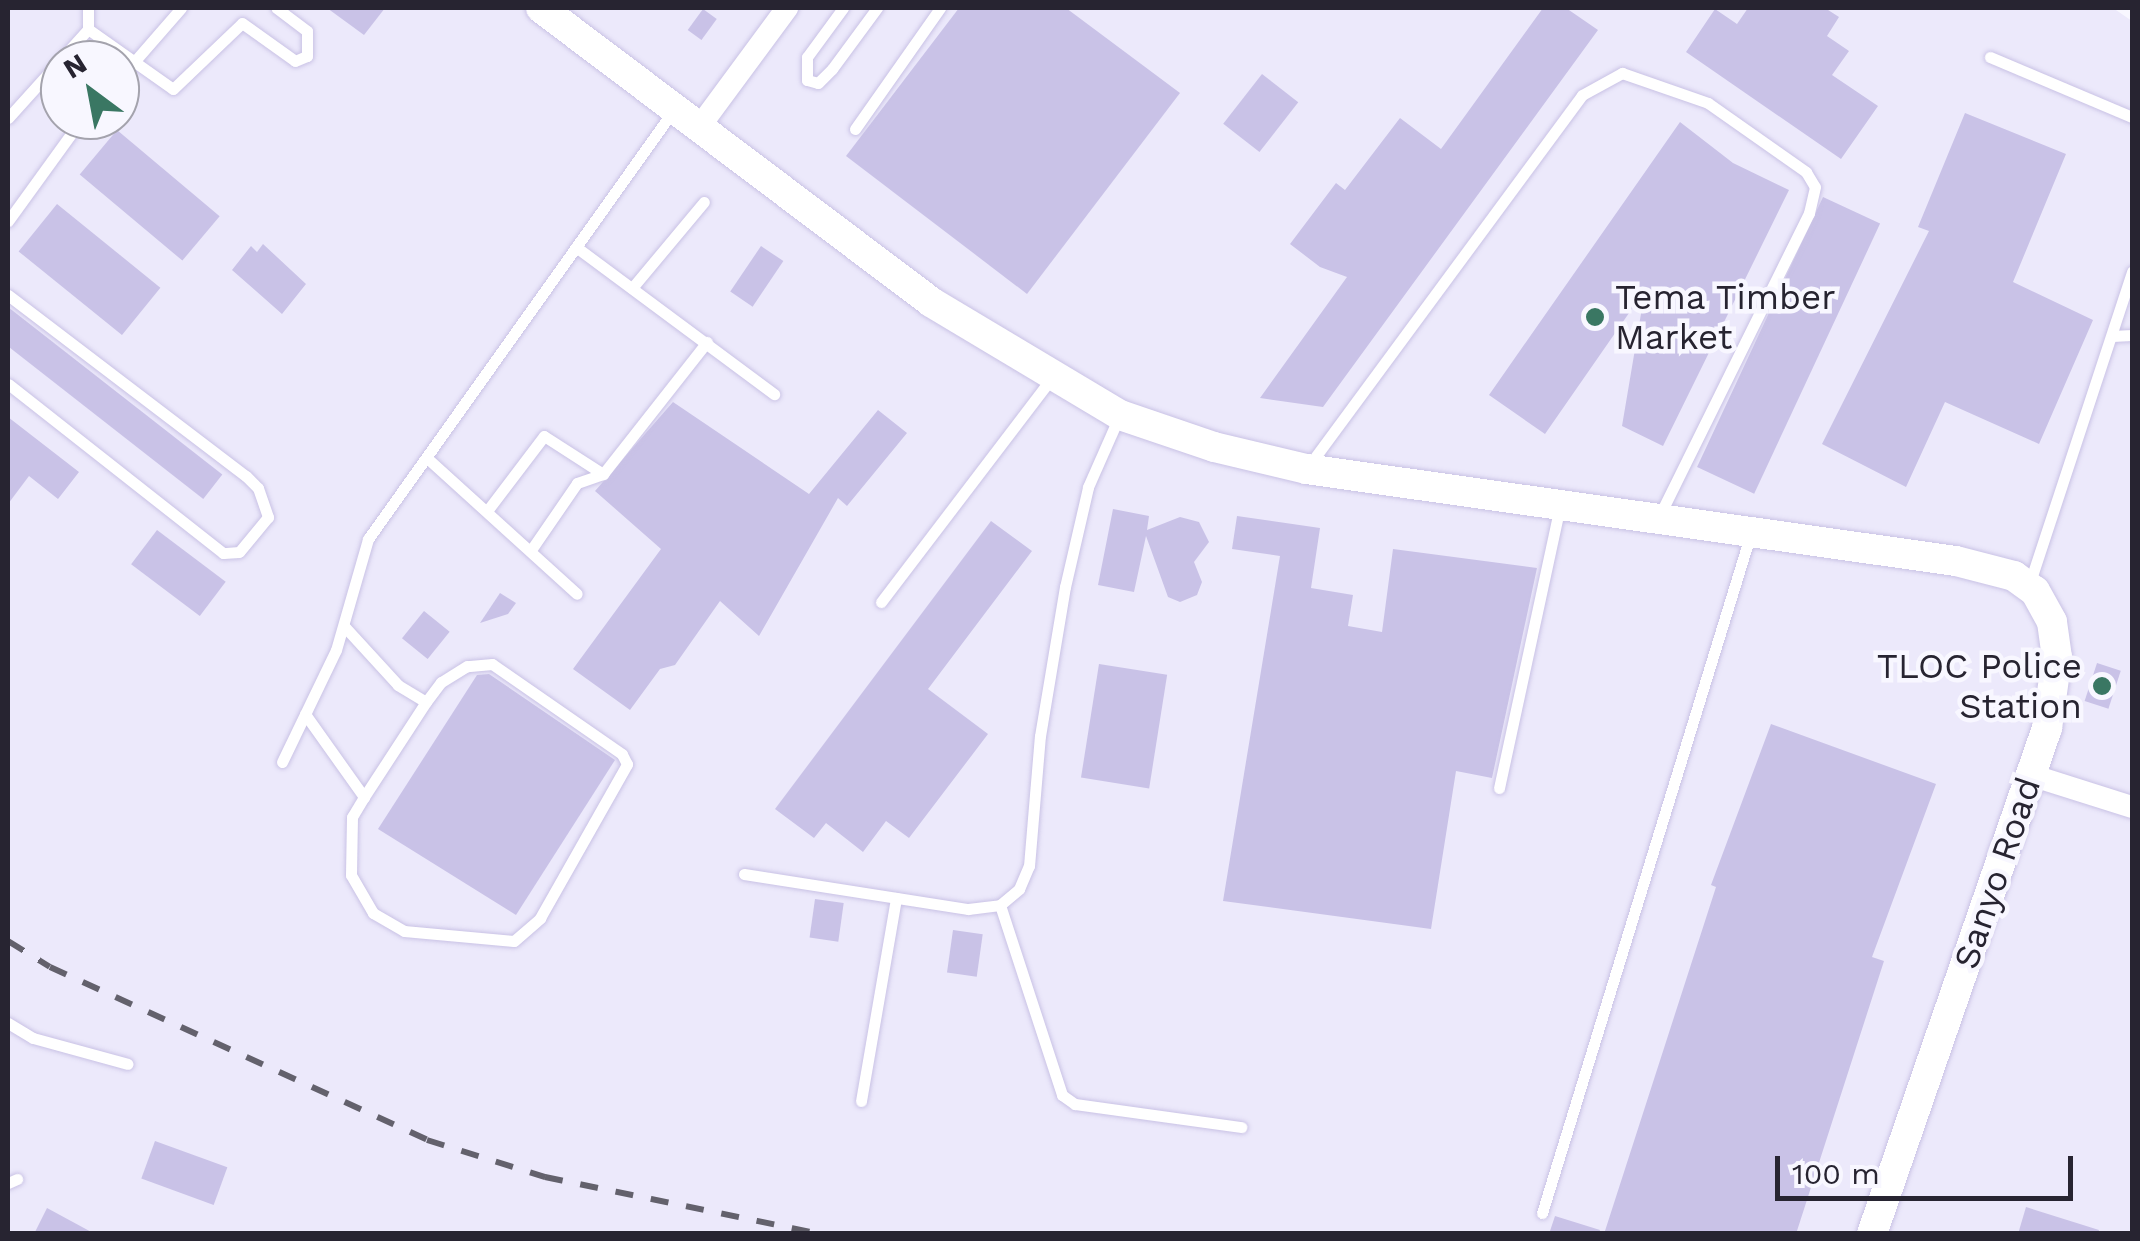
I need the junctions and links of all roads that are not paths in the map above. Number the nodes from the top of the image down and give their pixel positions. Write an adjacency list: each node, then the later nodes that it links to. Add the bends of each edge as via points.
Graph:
1 (88, 8): 9 (lane)
2 (181, 8): 11 (lane)
3 (277, 8): 13 (lane, via 307,31 307,56 296,61 242,23 173,90)
4 (541, 8): 14 (street)
5 (787, 8): 14 (street)
6 (843, 8): 7 (lane, via 807,57 807,80 818,83 832,70)
7 (877, 8)
8 (940, 8): 17 (lane)
9 (88, 29): 10 (lane); 16 (lane)
10 (102, 40)
11 (140, 56)
12 (1990, 57): 15 (lane)
13 (140, 69)
14 (688, 117): 21 (lane); 28 (street, via 932,302)
15 (2132, 117)
16 (8, 118)
17 (855, 129)
18 (67, 140): 20 (lane)
19 (704, 202): 23 (lane)
20 (8, 221)
21 (576, 248): 23 (lane); 32 (lane)
22 (2132, 270): 26 (lane)
23 (632, 288): 27 (lane)
24 (8, 295): 29 (lane, via 246,476 268,517 240,552 223,553)
25 (2132, 335): 26 (lane)
26 (2112, 336): 40 (lane, via 2052,533)
27 (708, 342): 30 (lane); 34 (lane)
28 (1052, 378): 31 (street); 42 (lane)
29 (8, 384)
30 (774, 394)
31 (1120, 415): 33 (street); 53 (lane, via 1088,487 1065,587 1040,736 1029,866 1019,889)
32 (426, 458): 36 (lane); 43 (lane, via 368,540)
33 (1306, 469): 35 (street); 37 (lane, via 1582,96 1622,73 1708,103 1806,172 1815,188 1809,213)
34 (603, 474): 36 (lane, via 544,436); 39 (lane, via 577,483)
35 (1560, 507): 37 (street); 48 (lane)
36 (487, 511): 39 (lane)
37 (1658, 518): 38 (street)
38 (1752, 529): 40 (street, via 1956,560); 58 (lane)
39 (530, 550): 41 (lane)
40 (2028, 586): 47 (street, Sanyo Road, via 2052,622 2057,656 2047,728)
41 (577, 594)
42 (881, 602)
43 (344, 626): 44 (lane, via 398,685); 45 (lane)
44 (426, 702): 49 (lane); 49 (lane, via 454,674 492,664 622,754 627,764 617,785 540,918 514,942 502,942 404,931 373,913 351,875 352,817)
45 (304, 714): 46 (lane); 49 (lane)
46 (282, 762)
47 (2031, 775): 50 (street); 59 (street, Sanyo Road)
48 (1499, 788)
49 (364, 797)
50 (2132, 807)
51 (744, 874): 52 (lane)
52 (896, 898): 53 (lane, via 968,909); 56 (lane)
53 (1000, 906): 57 (lane, via 1062,1095 1076,1104)
54 (8, 1023): 55 (lane, via 33,1038)
55 (128, 1064)
56 (861, 1101)
57 (1241, 1127)
58 (1542, 1213)
59 (1872, 1234)

